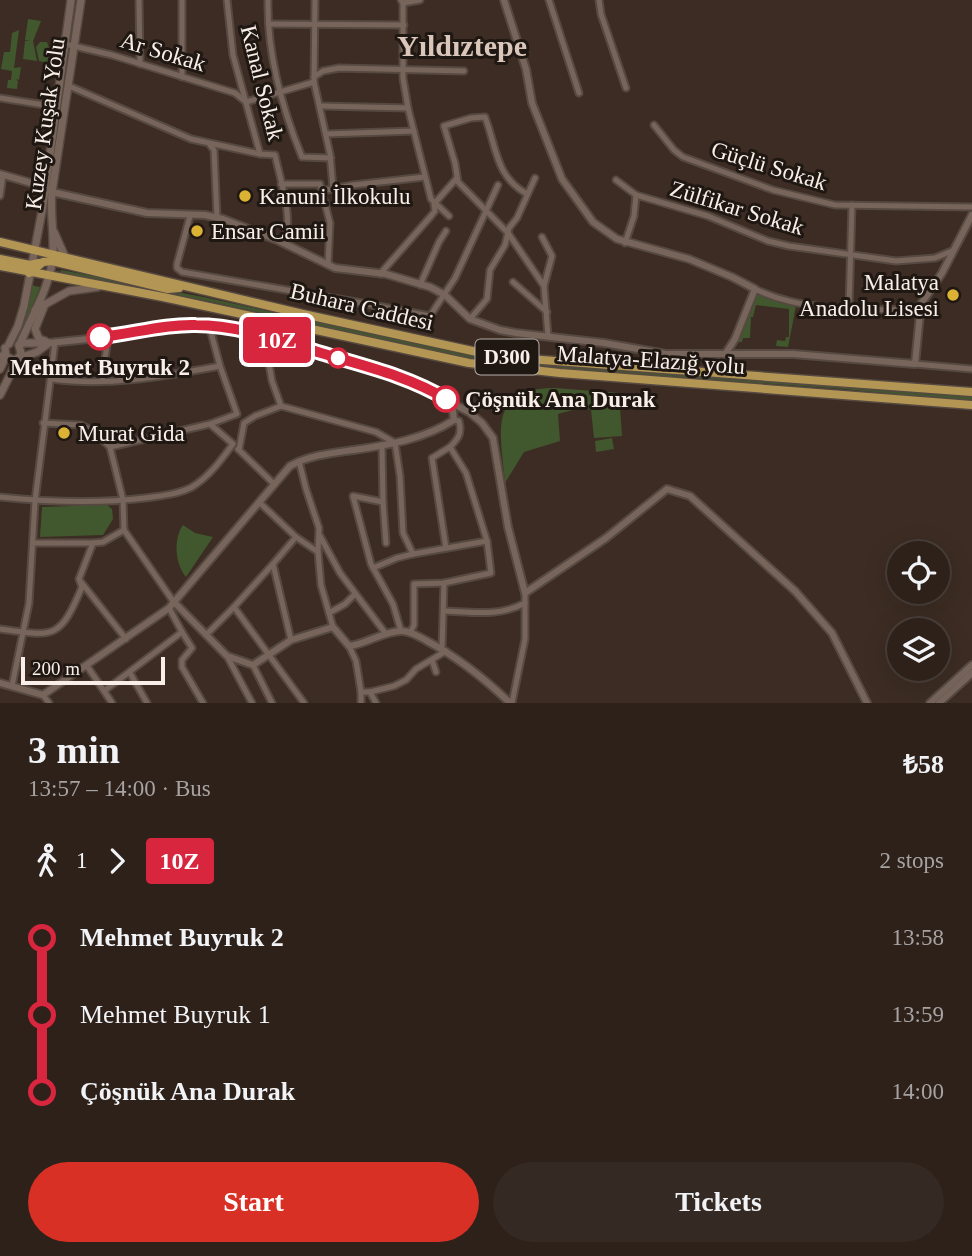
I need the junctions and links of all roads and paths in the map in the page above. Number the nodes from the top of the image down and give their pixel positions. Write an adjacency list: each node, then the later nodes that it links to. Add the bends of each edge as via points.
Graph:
1 (71, 0): 16 (main road, Kuzey Kuşak Yolu)
2 (81, 0): 17 (main road, Kuzey Kuşak Yolu)
3 (139, 0): 18 (street)
4 (182, 0): 21 (street)
5 (227, 0): 28 (street, Kanal Sokak, via 230,39)
6 (268, 0): 13 (street)
7 (315, 0): 14 (street)
8 (420, 0): 12 (street)
9 (504, 0): 65 (street, via 532,103 566,186 602,230)
10 (549, 0): 26 (street)
11 (599, 0): 24 (street)
12 (402, 1): 15 (street)
13 (269, 24): 14 (street); 25 (street)
14 (316, 25): 15 (street); 22 (street)
15 (404, 25): 19 (street)
16 (65, 44): 17 (street, Ar Sokak); 30 (main road, Kuzey Kuşak Yolu)
17 (75, 45): 18 (street, Ar Sokak); 23 (main road, Kuzey Kuşak Yolu)
18 (140, 64): 21 (street, Ar Sokak)
19 (403, 69): 20 (street); 22 (street, via 339,68 323,71); 31 (street)
20 (464, 71)
21 (182, 77): 28 (street, Ar Sokak, via 235,93)
22 (314, 80): 25 (street); 29 (street)
23 (69, 86): 35 (street); 46 (main road, Kuzey Kuşak Yolu)
24 (626, 88)
25 (280, 92): 28 (street); 37 (street, via 302,157)
26 (579, 93)
27 (0, 98): 30 (street)
28 (246, 102): 36 (street, Kanal Sokak)
29 (321, 106): 31 (street); 34 (street)
30 (57, 107): 46 (main road, Kuzey Kuşak Yolu)
31 (408, 108): 33 (street)
32 (654, 125): 52 (street, Güçlü Sokak, via 687,159 773,190)
33 (414, 131): 34 (street); 39 (street)
34 (326, 134): 37 (street)
35 (210, 145): 36 (street); 58 (street, via 215,150)
36 (260, 154): 43 (street, Kanal Sokak, via 275,155)
37 (331, 158): 45 (street)
38 (1, 174): 46 (street); 50 (street)
39 (425, 177): 45 (street); 51 (street)
40 (457, 177): 48 (street, via 443,128 485,117 501,168 511,183); 51 (street); 54 (street)
41 (535, 178): 48 (street)
42 (616, 180): 49 (street, Zülfikar Sokak)
43 (281, 184): 47 (street, via 320,184); 64 (street, Kanal Sokak, via 288,215)
44 (498, 185): 54 (street)
45 (333, 188): 47 (street)
46 (48, 190): 56 (street, via 147,213); 59 (main road, Kuzey Kuşak Yolu); 66 (main road, Kuzey Kuşak Yolu)
47 (321, 191): 71 (street, via 330,223)
48 (527, 194): 61 (street)
49 (636, 195): 65 (street, Zülfikar Sokak); 68 (street, Zülfikar Sokak, via 776,243)
50 (0, 196)
51 (434, 204): 57 (street); 74 (street, via 435,211)
52 (852, 205): 53 (street, Güçlü Sokak); 68 (street)
53 (972, 207)
54 (486, 211): 61 (street); 81 (street)
55 (972, 215): 67 (street)
56 (190, 216): 58 (street); 81 (street, via 177,268 182,272 430,316)
57 (449, 216)
58 (217, 217): 64 (street)
59 (51, 222): 70 (main road, Kuzey Kuşak Yolu); 70 (main road)
60 (446, 231): 77 (street)
61 (508, 233): 79 (street); 87 (street, via 490,270 485,303)
62 (542, 237): 79 (street, via 552,256)
63 (0, 242): 66 (highway, Buhara Caddesi / D300)
64 (283, 243): 71 (street)
65 (625, 243): 80 (street, via 689,259)
66 (30, 249): 70 (highway, Buhara Caddesi / D300); 73 (highway)
67 (953, 251): 68 (street, Zülfikar Sokak, via 935,258 896,261); 84 (street)
68 (850, 254): 83 (street)
69 (0, 259): 73 (highway)
70 (57, 259): 73 (highway); 75 (highway); 101 (highway, Buhara Caddesi / D300, via 500,356)
71 (328, 265): 74 (street)
72 (0, 266): 73 (highway, Malatya-Elazığ yolu / D300)
73 (28, 267): 75 (highway, Malatya-Elazığ yolu / D300); 94 (main road, via 24,306)
74 (380, 274): 77 (street)
75 (51, 278): 78 (highway, Malatya-Elazığ yolu / D300); 85 (main road)
76 (513, 282): 86 (street)
77 (420, 285): 81 (street)
78 (100, 286): 82 (main road, via 69,291); 108 (highway, Malatya-Elazığ yolu / D300, via 493,366)
79 (544, 286): 86 (street)
80 (755, 289): 83 (street, via 786,301); 95 (street)
81 (445, 295): 87 (street)
82 (45, 303): 85 (main road); 92 (main road, via 35,329 39,339)
83 (849, 308): 84 (street)
84 (919, 310): 98 (street)
85 (34, 311): 93 (main road)
86 (547, 312): 91 (street)
87 (470, 318): 91 (street, via 500,330)
88 (209, 325): 89 (street); 90 (street, via 176,325); 99 (street)
89 (264, 336): 107 (street, via 417,383); 109 (street)
90 (108, 337): 92 (street); 104 (street)
91 (548, 337): 96 (street)
92 (52, 343): 93 (main road); 97 (main road); 103 (street)
93 (19, 346): 94 (main road, via 14,343); 97 (main road)
94 (4, 350): 97 (main road, via 10,359); 100 (main road)
95 (726, 353): 96 (street); 98 (street)
96 (666, 354): 101 (street)
97 (18, 358): 106 (main road)
98 (915, 364): 102 (street)
99 (220, 366): 104 (street); 110 (street)
100 (0, 369)
101 (666, 369): 105 (highway, Buhara Caddesi / D300)
102 (972, 369)
103 (52, 379): 104 (street); 112 (street)
104 (102, 381)
105 (972, 392)
106 (0, 395)
107 (452, 402): 111 (street); 142 (street, via 482,422 493,438)
108 (972, 405)
109 (281, 406): 113 (street); 115 (street, via 376,432)
110 (237, 414): 113 (street); 114 (street)
111 (454, 420): 115 (street); 119 (street, via 459,421 461,430)
112 (43, 423): 118 (street, via 81,425); 124 (street)
113 (244, 423): 120 (street)
114 (210, 424): 116 (street); 118 (street)
115 (395, 443): 117 (street); 137 (street, via 403,534)
116 (233, 444): 120 (street); 125 (street, via 190,488)
117 (382, 446): 121 (street); 127 (street)
118 (110, 447): 125 (street)
119 (450, 447): 131 (street, via 466,473); 135 (street, via 432,458)
120 (239, 450): 122 (street)
121 (299, 461): 122 (street); 129 (street)
122 (273, 483): 126 (street)
123 (0, 497): 124 (street)
124 (35, 500): 125 (street); 132 (street)
125 (123, 500): 128 (street)
126 (259, 502): 130 (street); 145 (street)
127 (383, 502): 134 (street); 139 (street, via 353,496)
128 (124, 530): 133 (street); 145 (street)
129 (320, 536): 136 (street); 143 (street)
130 (296, 537): 136 (street); 138 (street)
131 (488, 541): 135 (street); 141 (street, via 491,573)
132 (34, 543): 133 (street); 152 (street)
133 (93, 543): 140 (street)
134 (386, 543)
135 (446, 548): 137 (street)
136 (317, 552): 148 (street)
137 (413, 554): 139 (street)
138 (273, 564): 146 (street); 158 (street)
139 (373, 568): 151 (street, via 393,604)
140 (79, 579): 152 (street, via 82,587 61,626 51,633); 157 (street)
141 (444, 583): 147 (street); 154 (street, via 414,584)
142 (525, 593): 144 (street); 176 (street, via 667,489 690,496 795,591 832,633)
143 (355, 594): 148 (street); 156 (street)
144 (525, 603): 147 (street, via 499,613); 186 (street, via 525,639)
145 (171, 604): 153 (street); 155 (street); 157 (street)
146 (234, 607): 155 (street); 161 (street)
147 (444, 611): 160 (street)
148 (329, 613): 149 (street)
149 (333, 627): 158 (street); 159 (street)
150 (0, 629): 152 (street)
151 (401, 631): 154 (street); 156 (street)
152 (22, 632): 171 (street)
153 (182, 632): 168 (street); 180 (street, via 192,648 182,667)
154 (410, 633): 160 (street)
155 (206, 634): 162 (street)
156 (386, 634): 159 (street)
157 (126, 639): 165 (street)
158 (291, 640): 161 (street)
159 (349, 646): 173 (street)
160 (444, 650): 163 (street); 186 (street, via 480,674)
161 (267, 654): 164 (street); 183 (street)
162 (227, 656): 164 (street); 181 (street)
163 (432, 660): 167 (street); 174 (street, via 406,681)
164 (253, 665): 182 (street)
165 (87, 666): 172 (street); 175 (street)
166 (972, 666): 187 (street)
167 (436, 672)
168 (130, 673): 172 (street); 179 (street)
169 (972, 673): 188 (street)
170 (0, 683): 171 (street)
171 (12, 686): 175 (street)
172 (104, 691): 178 (street)
173 (361, 692): 174 (street); 184 (street)
174 (370, 692): 185 (street)
175 (43, 695): 177 (street)
176 (867, 701)
177 (49, 703)
178 (112, 703)
179 (147, 703)
180 (203, 703)
181 (252, 703)
182 (272, 703)
183 (304, 703)
184 (361, 703)
185 (376, 703)
186 (511, 703)
187 (930, 703)
188 (939, 703)

